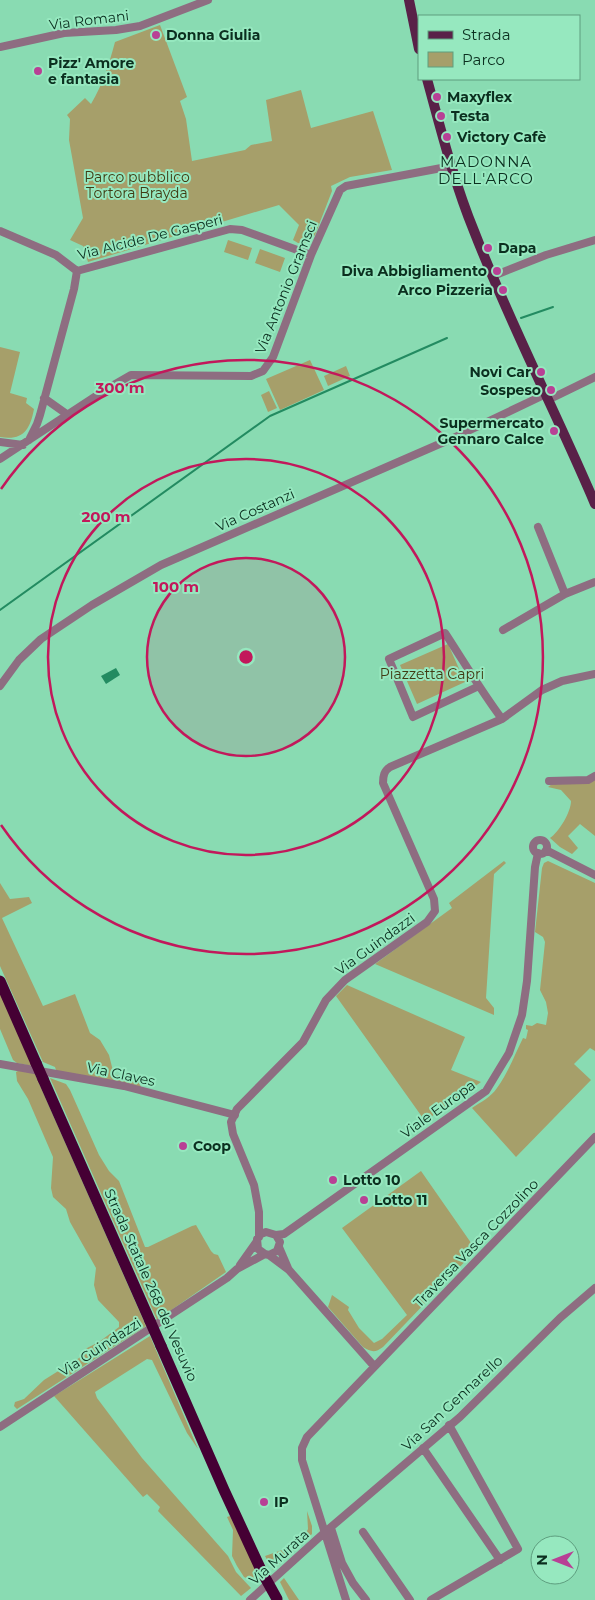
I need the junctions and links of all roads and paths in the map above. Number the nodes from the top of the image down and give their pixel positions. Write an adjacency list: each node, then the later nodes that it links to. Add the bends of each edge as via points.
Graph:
1 (208, 0): 4 (street, Via Romani, via 134,27 64,33)
2 (409, 0): 3 (main road)
3 (418, 44)
4 (0, 47)
5 (427, 80): 6 (main road)
6 (452, 166): 9 (street, Via Antonio Gramsci, via 346,186 336,196); 11 (main road)
7 (0, 231): 10 (street, Via Alcide De Gasperi, via 56,255)
8 (595, 240): 11 (street)
9 (311, 255): 10 (street, Via Alcide De Gasperi, via 230,228); 15 (street, Via Antonio Gramsci, via 273,357 263,371 251,376 132,375)
10 (77, 271): 14 (street)
11 (493, 276): 13 (main road)
12 (595, 376): 13 (street, Via Costanzi)
13 (547, 397): 19 (main road); 25 (street, Via Costanzi, via 161,565 41,639 19,660)
14 (44, 398): 15 (street); 17 (street, via 37,424)
15 (68, 415): 17 (street, Via Antonio Gramsci)
16 (0, 442): 17 (street)
17 (26, 443): 18 (street, Via Antonio Gramsci)
18 (0, 459)
19 (594, 498)
20 (538, 527): 22 (street)
21 (595, 582): 22 (street)
22 (565, 594): 23 (street)
23 (503, 630)
24 (595, 674): 27 (street, Via Guindazzi, via 562,681 542,690)
25 (0, 686)
26 (479, 686): 26 (street, via 445,633 389,659 413,717); 27 (street)
27 (502, 718): 35 (street, Via Guindazzi, via 386,770 383,783 434,899 435,912 427,922 345,980 326,1000 303,1042)
28 (595, 776): 29 (street, via 588,780)
29 (549, 781)
30 (546, 850): 31 (street); 31 (street, via 545,841 538,840 534,847); 32 (street)
31 (538, 853): 38 (street, Viale Europa, via 522,1015 509,1053 486,1091)
32 (595, 874)
33 (0, 981): 54 (highway, Strada Statale 268 del Vesuvio, bridge, via 224,1490)
34 (0, 1064): 35 (street, Via Claves, via 124,1086)
35 (234, 1115): 37 (street, via 233,1134 254,1185)
36 (595, 1137): 44 (street, Traversa Vasca Cozzolino)
37 (259, 1212): 38 (street); 39 (street)
38 (278, 1238): 39 (street, via 263,1233); 40 (street, via 274,1254); 42 (street)
39 (258, 1239): 40 (street, via 258,1250); 41 (street, Via Guindazzi)
40 (267, 1255): 41 (street, Via Guindazzi); 42 (street)
41 (238, 1269): 46 (street, Via Guindazzi)
42 (289, 1270): 44 (street)
43 (595, 1288): 45 (street, Via San Gennarello)
44 (374, 1366): 50 (street, Traversa Vasca Cozzolino, via 311,1432 302,1448 302,1460)
45 (449, 1425): 47 (street, Via San Gennarello); 51 (street, via 518,1549)
46 (0, 1427)
47 (423, 1448): 48 (street, Via San Gennarello); 51 (street)
48 (331, 1528): 50 (street, Via San Gennarello); 56 (street, via 342,1563)
49 (363, 1532): 57 (street)
50 (324, 1534): 53 (street, Via Murata); 55 (street, Traversa Vasca Cozzolino)
51 (500, 1560): 52 (street)
52 (436, 1599)
53 (250, 1600)
54 (278, 1600)
55 (346, 1600)
56 (366, 1600)
57 (410, 1600)

